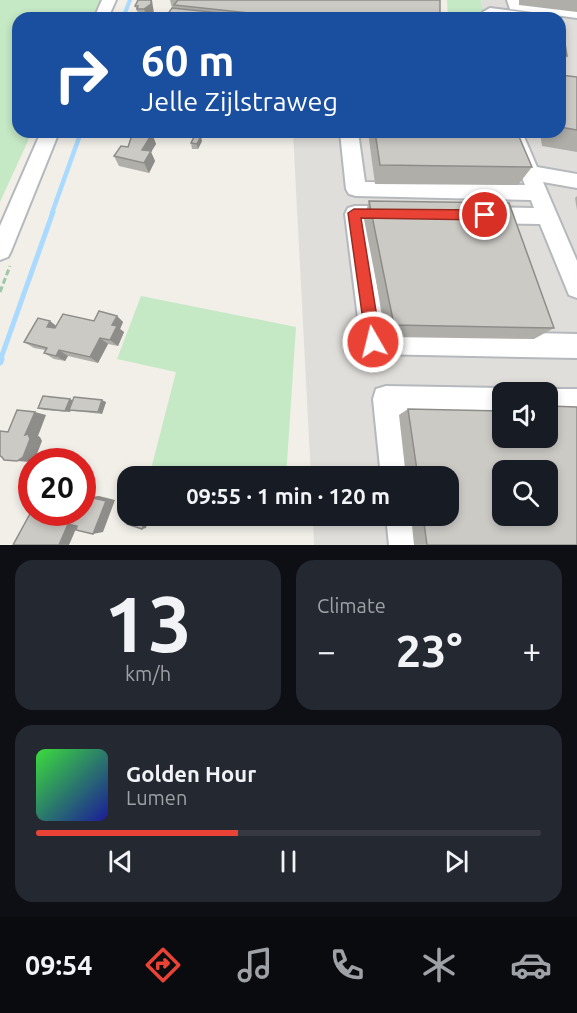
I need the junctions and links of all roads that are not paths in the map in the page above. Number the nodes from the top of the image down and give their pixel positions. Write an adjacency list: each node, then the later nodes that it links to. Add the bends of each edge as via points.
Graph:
1 (514, 0): 2 (street, via 515,6)
2 (562, 12)
3 (47, 138): 14 (street)
4 (351, 138): 8 (street, via 356,189)
5 (510, 138): 6 (street)
6 (528, 172): 7 (street); 8 (street)
7 (577, 181)
8 (537, 193): 12 (street)
9 (413, 214): 17 (street, via 354,213 373,342)
10 (460, 215): 11 (street)
11 (507, 216): 12 (street); 13 (street)
12 (546, 216): 15 (street)
13 (515, 237)
14 (0, 251)
15 (577, 288)
16 (544, 324): 17 (street)
17 (552, 346): 18 (street)
18 (577, 346)
19 (492, 401): 22 (street, via 386,399)
20 (558, 403): 21 (street)
21 (577, 403)
22 (395, 466)
23 (402, 526): 24 (street)
24 (405, 545)

